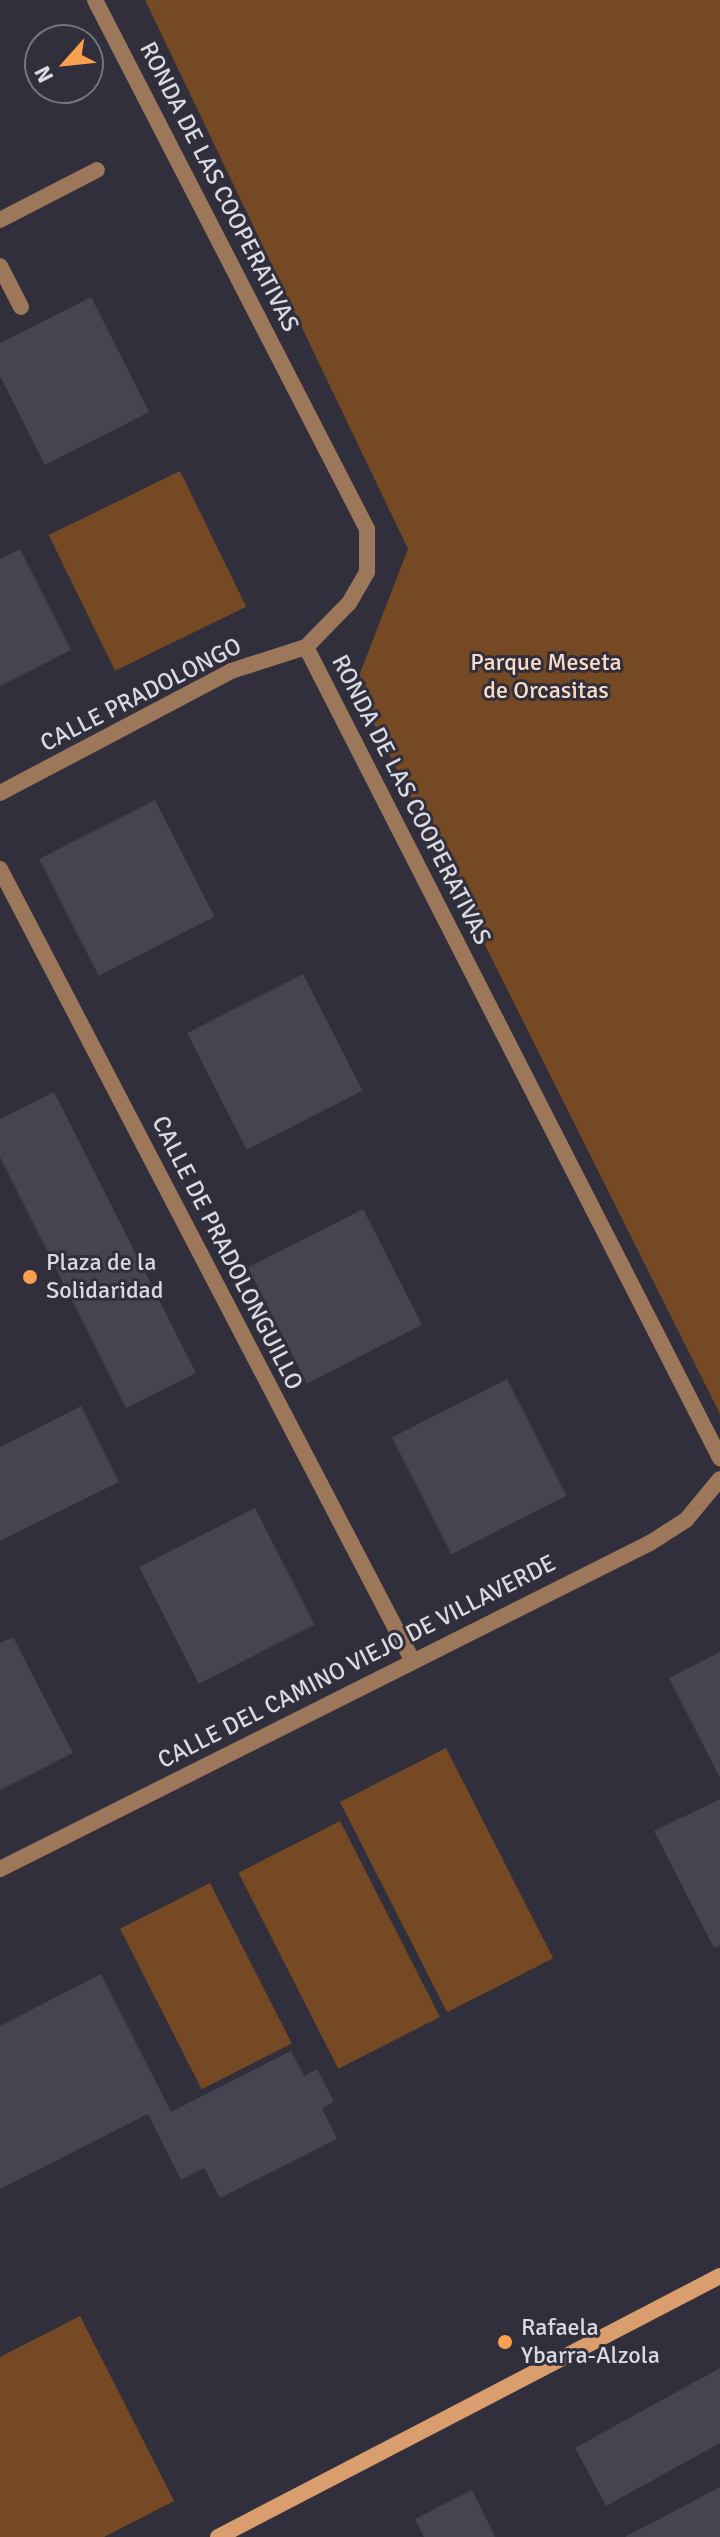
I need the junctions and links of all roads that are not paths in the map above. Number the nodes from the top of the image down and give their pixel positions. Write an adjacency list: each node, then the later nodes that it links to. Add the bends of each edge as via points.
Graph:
1 (95, 0): 6 (street, RONDA DE LAS COOPERATIVAS, via 367,529 367,572 349,603)
2 (97, 170): 3 (street)
3 (0, 220)
4 (0, 266): 5 (street)
5 (21, 307)
6 (306, 647): 7 (street, CALLE PRADOLONGO, via 231,671); 9 (street, RONDA DE LAS COOPERATIVAS)
7 (0, 793)
8 (0, 869): 11 (street, CALLE DE PRADOLONGUILLO)
9 (720, 1458)
10 (720, 1479): 11 (street, CALLE DEL CAMINO VIEJO DE VILLAVERDE, via 686,1520 650,1543)
11 (411, 1658): 12 (street, CALLE DEL CAMINO VIEJO DE VILLAVERDE)
12 (0, 1869)
13 (720, 2276): 14 (main road)
14 (223, 2536)

